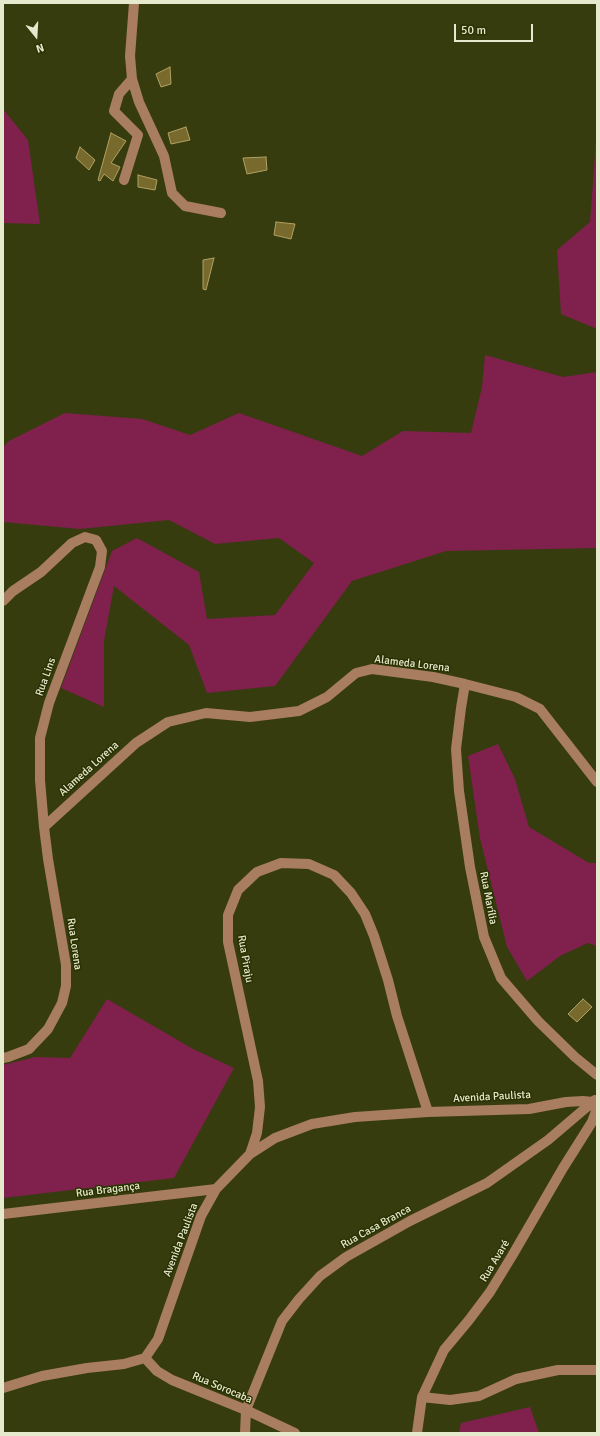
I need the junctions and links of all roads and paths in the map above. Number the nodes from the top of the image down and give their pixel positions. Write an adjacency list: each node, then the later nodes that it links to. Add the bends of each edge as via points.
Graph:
1 (134, 3): 2 (street, via 130,56)
2 (132, 79): 3 (street, via 119,94 114,111 138,135); 4 (street, via 139,102 164,156 172,193 185,206)
3 (124, 180)
4 (221, 213)
5 (3, 601): 8 (street, Rua Lins, via 13,591 42,572 72,543 85,537 96,540 102,551 100,567 49,703 40,738)
6 (465, 684): 7 (street, Alameda Lorena, via 516,697 540,709); 8 (street, Alameda Lorena, via 372,669 356,673 327,698 299,711 250,717 206,713 168,722 136,743); 10 (street, Rua Marília, via 456,749 459,790 470,867 484,937 502,978 538,1021)
7 (597, 782)
8 (44, 828): 9 (street, Rua Lorena, via 66,966 66,986 62,1003 48,1029 29,1049)
9 (3, 1058)
10 (597, 1075)
11 (595, 1100): 12 (street, Avenida Paulista, via 529,1109); 19 (street, Rua Avaré, via 596,1111 592,1122 490,1292 444,1350); 20 (street, Rua Casa Branca, via 548,1140 487,1183 410,1221 346,1257 320,1276 282,1321)
12 (428, 1112): 13 (street, Avenida Paulista, via 355,1117 312,1124 275,1138); 13 (street, Rua Piraju, via 379,950 365,914 351,893 334,875 308,864 281,863 257,872 238,890 228,915 228,942 260,1107 257,1133)
13 (250, 1154): 14 (street, Avenida Paulista)
14 (216, 1189): 15 (street, Rua Bragança); 16 (street, Avenida Paulista, via 201,1216 158,1339)
15 (3, 1214)
16 (145, 1358): 18 (street, via 124,1364 42,1376); 20 (street, Rua Sorocaba, via 157,1371 172,1380)
17 (597, 1370): 19 (street, via 558,1370 516,1379 479,1396 450,1400)
18 (3, 1388)
19 (422, 1397): 23 (street, Rua Avaré)
20 (246, 1410): 21 (street, Rua Casa Branca); 22 (street, Rua Sorocaba)
21 (245, 1433)
22 (295, 1433)
23 (417, 1433)

